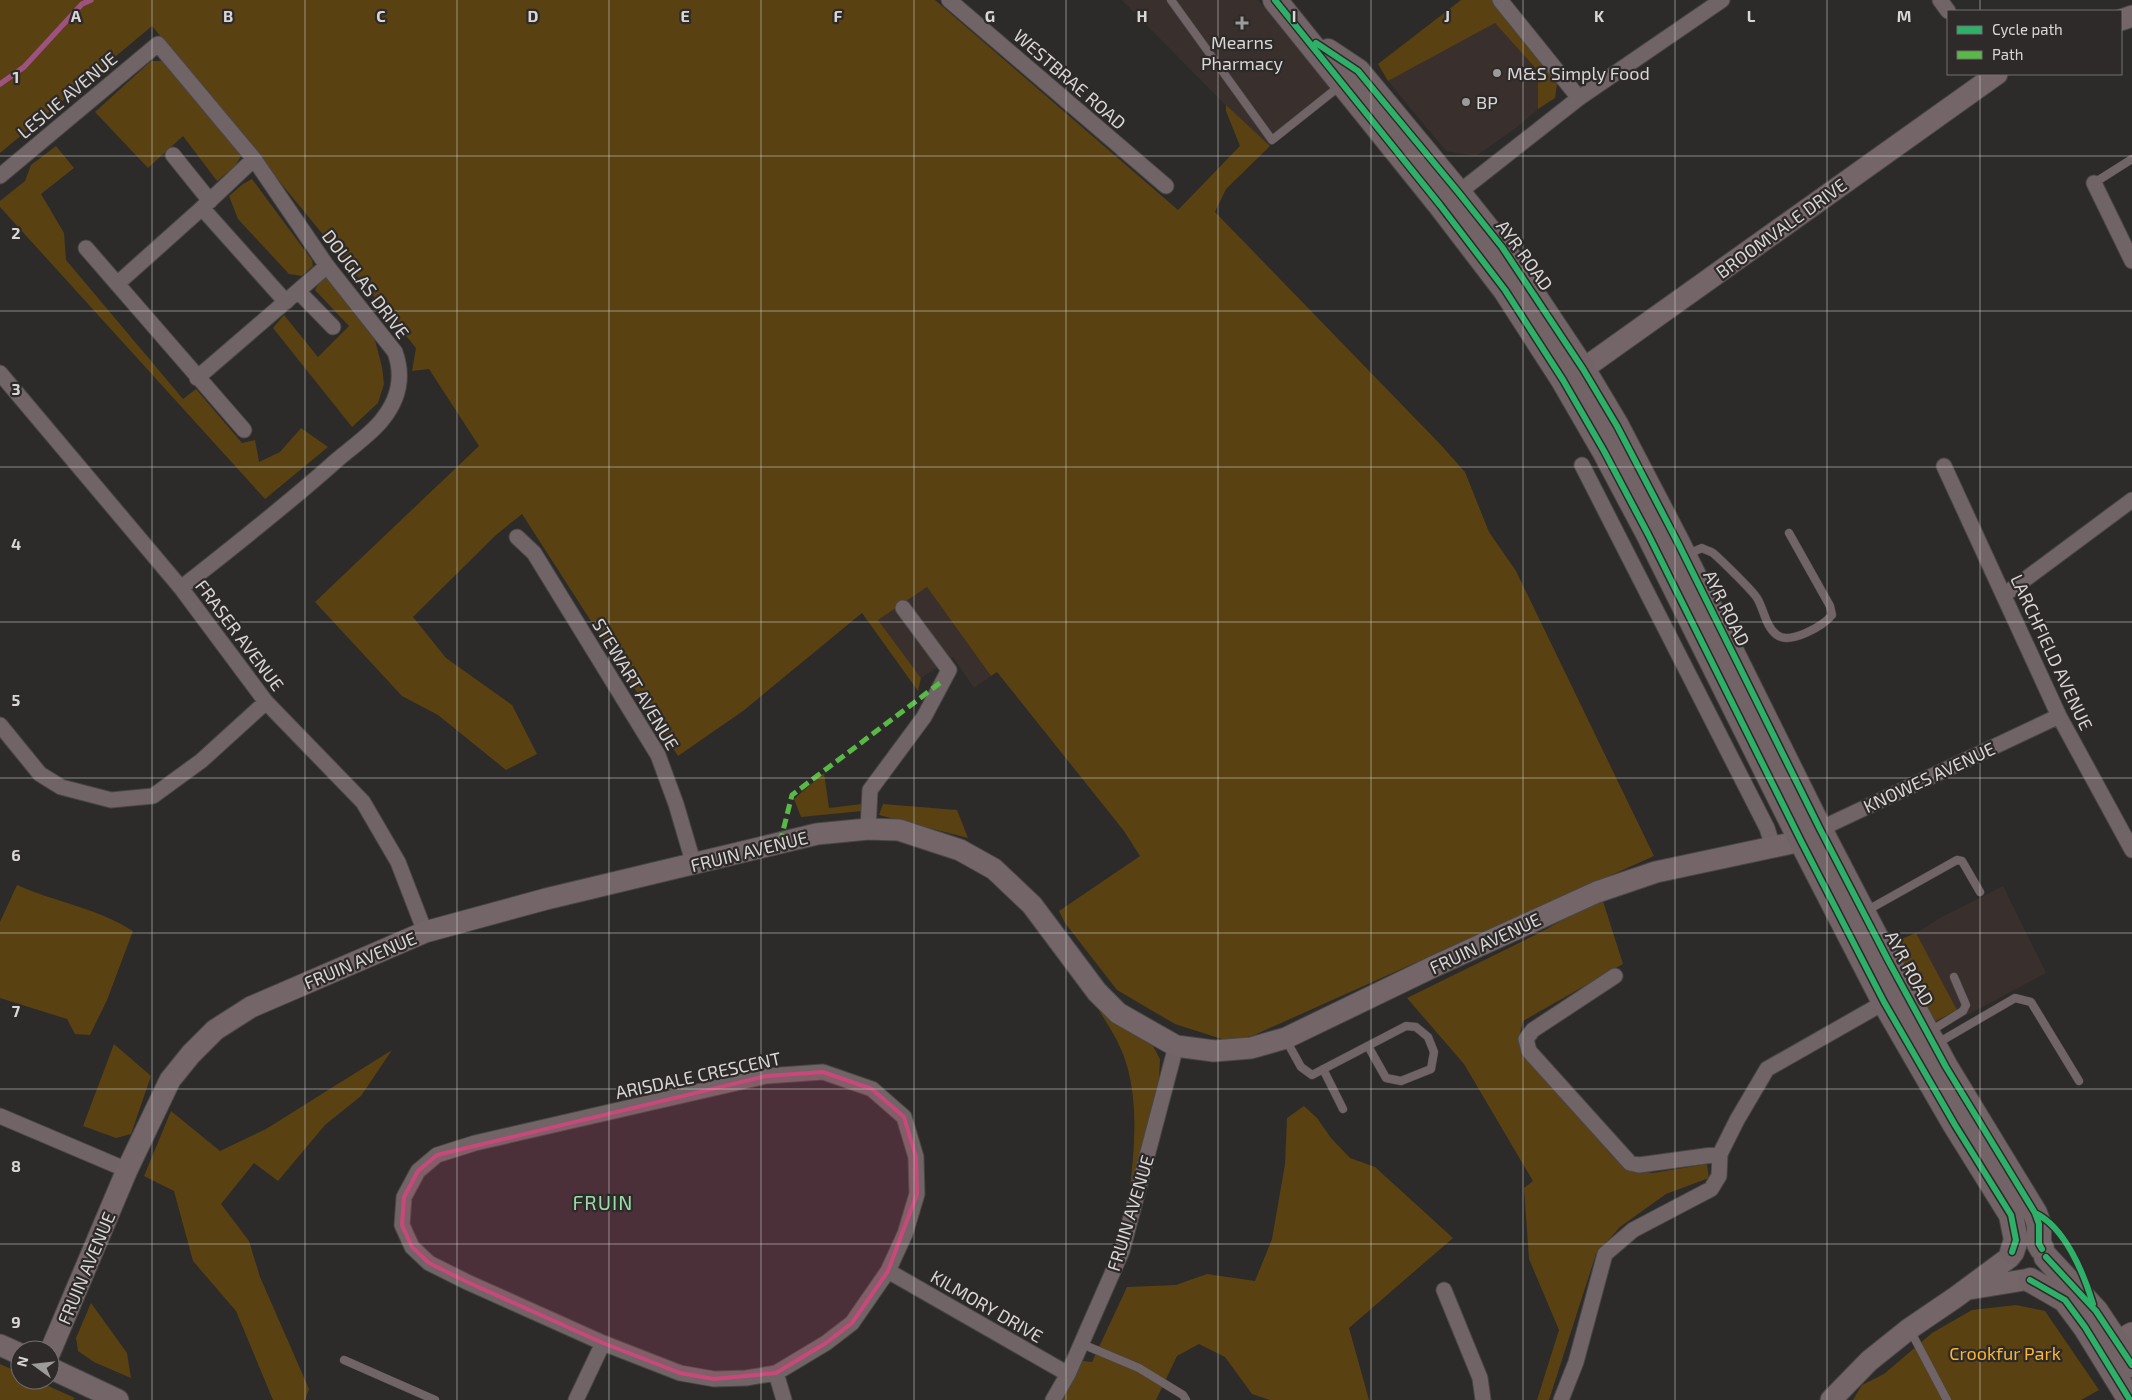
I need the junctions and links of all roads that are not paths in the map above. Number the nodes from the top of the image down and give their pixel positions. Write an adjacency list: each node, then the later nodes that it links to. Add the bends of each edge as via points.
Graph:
1 (949, 0): 17 (street, WESTBRAE ROAD)
2 (1171, 0): 10 (lane, via 1272,140)
3 (1275, 0): 10 (main road, via 1304,35)
4 (1500, 0): 11 (street)
5 (1722, 0): 11 (street)
6 (1940, 0): 7 (street)
7 (1947, 10)
8 (158, 44): 13 (street, DOUGLAS DRIVE); 15 (street, LESLIE AVENUE)
9 (1992, 75): 28 (street, BROOMVALE DRIVE)
10 (1351, 77): 18 (main road)
11 (1579, 98): 18 (street)
12 (173, 155): 19 (street)
13 (254, 159): 19 (street); 22 (street, DOUGLAS DRIVE)
14 (2132, 159): 16 (lane)
15 (0, 176)
16 (2094, 183): 21 (street)
17 (1166, 186)
18 (1450, 199): 28 (main road, via 1505,290)
19 (206, 204): 23 (street); 25 (street)
20 (86, 248): 23 (street)
21 (2132, 262)
22 (327, 266): 24 (street); 37 (street, DOUGLAS DRIVE, via 395,352 400,367 400,383 394,401 382,420 302,492)
23 (117, 284): 29 (street)
24 (298, 291): 25 (street); 26 (street)
25 (286, 302): 29 (street)
26 (333, 327)
27 (0, 373): 37 (street, FRASER AVENUE)
28 (1573, 374): 36 (main road, via 1604,451)
29 (197, 378): 30 (street)
30 (244, 430)
31 (1582, 465): 45 (street, via 1767,828)
32 (1944, 466): 38 (street, LARCHFIELD AVENUE)
33 (2132, 500): 38 (street)
34 (1789, 533): 36 (lane, via 1832,615 1800,636 1777,636 1768,625 1756,597 1712,553 1702,548)
35 (517, 537): 47 (street, STEWART AVENUE, via 534,553 658,755)
36 (1674, 561): 44 (main road)
37 (181, 588): 40 (street, FRASER AVENUE)
38 (2004, 595): 41 (street, LARCHFIELD AVENUE)
39 (903, 608): 43 (street, via 949,670 924,717 870,790)
40 (266, 702): 42 (street, via 201,761 153,796 111,800 61,787 40,774); 50 (street, FRASER AVENUE, via 363,802 398,862)
41 (2059, 716): 44 (street, KNOWES AVENUE); 46 (street, LARCHFIELD AVENUE)
42 (0, 725)
43 (868, 829): 47 (street, FRUIN AVENUE, via 817,834); 55 (street, FRUIN AVENUE, via 899,830 932,839 994,868 1032,905 1097,992 1118,1013)
44 (1810, 835): 45 (street, FRUIN AVENUE); 49 (main road)
45 (1773, 847): 54 (street, FRUIN AVENUE, via 1656,872 1597,892)
46 (2132, 850)
47 (694, 865): 50 (street, FRUIN AVENUE, via 546,899)
48 (1980, 892): 49 (lane, via 1962,861 1958,860)
49 (1853, 918): 53 (main road)
50 (425, 932): 63 (street, FRUIN AVENUE, via 251,1007 216,1030 170,1080)
51 (1615, 976): 62 (street, via 1532,1030 1526,1039 1529,1051 1630,1163 1639,1165)
52 (1954, 977): 57 (lane, via 1966,1005)
53 (1894, 997): 57 (main road); 62 (street, via 1768,1069)
54 (1286, 1038): 55 (street, FRUIN AVENUE, via 1251,1048 1214,1051); 58 (lane, via 1301,1067 1312,1075)
55 (1176, 1046): 74 (street, FRUIN AVENUE, via 1122,1251)
56 (1368, 1046): 56 (lane, via 1406,1026 1416,1026 1428,1037 1434,1052 1431,1069 1401,1081 1386,1078); 58 (lane)
57 (1926, 1048): 59 (lane, via 2015,998 2031,1002); 64 (main road, via 2035,1213); 65 (main road, via 2011,1214 2016,1240)
58 (1323, 1069): 60 (lane)
59 (2079, 1081)
60 (1343, 1109)
61 (0, 1116): 63 (street)
62 (1720, 1154): 87 (street, via 1719,1176 1711,1189 1633,1230 1605,1254 1576,1362)
63 (127, 1170): 71 (street, FRUIN AVENUE)
64 (2044, 1253): 65 (main road, via 2032,1243 2023,1244); 67 (main road, via 2047,1265 2044,1272 2040,1277); 72 (main road, via 2096,1311)
65 (2011, 1254): 67 (main road, via 2012,1272); 68 (street)
66 (888, 1270): 73 (street, ARISDALE CRESCENT, via 905,1234 917,1194 916,1157 904,1117 872,1090 823,1072 766,1076 475,1143 437,1155 418,1171 404,1197 402,1225 412,1247 429,1263); 78 (street, ARISDALE CRESCENT, via 852,1323); 79 (street, KILMORY DRIVE)
67 (2027, 1280): 68 (street); 72 (main road, via 2065,1300)
68 (1967, 1289): 70 (street)
69 (1444, 1290): 86 (street, via 1480,1378)
70 (1910, 1329): 88 (street, via 1869,1361); 89 (lane)
71 (55, 1340)
72 (2116, 1342): 76 (main road); 90 (main road)
73 (603, 1343): 78 (street, ARISDALE CRESCENT, via 680,1373 714,1379); 82 (street)
74 (1082, 1344): 79 (street, FRUIN AVENUE); 85 (lane, via 1139,1368)
75 (344, 1360): 81 (lane)
76 (2132, 1365)
77 (60, 1373): 80 (street)
78 (776, 1373): 83 (street)
79 (1068, 1374): 84 (street, FRUIN AVENUE)
80 (118, 1400)
81 (435, 1400)
82 (576, 1400)
83 (784, 1400)
84 (1053, 1400)
85 (1186, 1400)
86 (1483, 1400)
87 (1560, 1400)
88 (1831, 1400)
89 (1946, 1400)
90 (2130, 1400)

